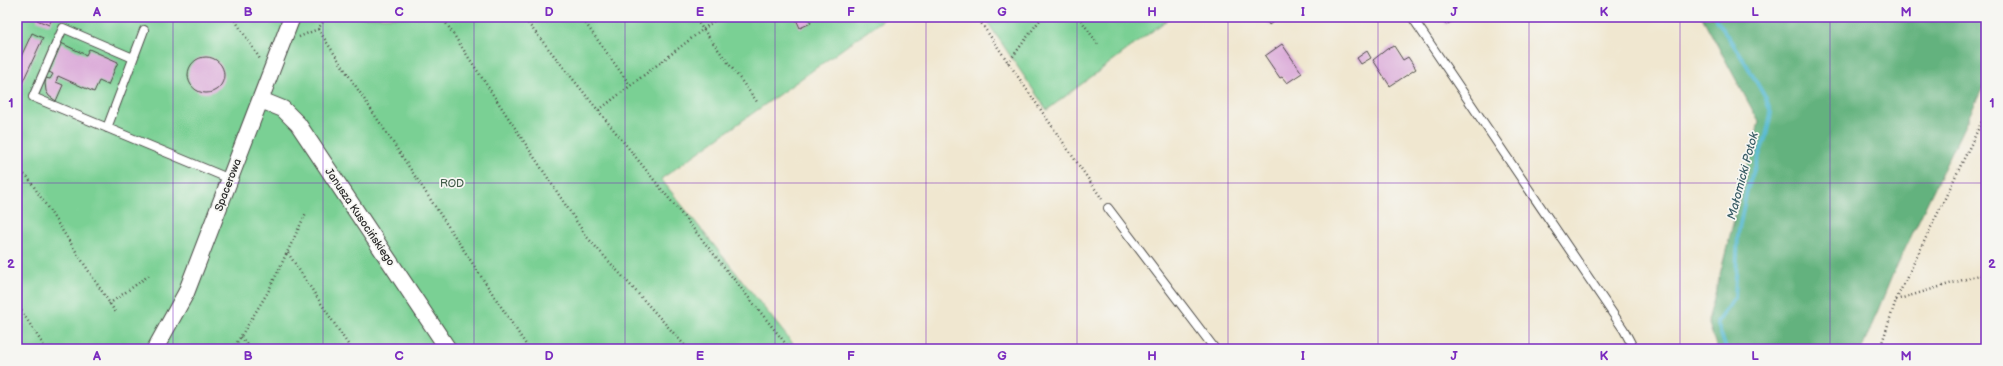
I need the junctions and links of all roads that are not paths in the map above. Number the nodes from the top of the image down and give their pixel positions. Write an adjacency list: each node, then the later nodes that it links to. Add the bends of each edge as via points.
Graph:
1 (1412, 17): 12 (lane, via 1624,330)
2 (289, 24): 5 (street, Spacerowa)
3 (144, 30): 4 (lane)
4 (133, 58): 6 (lane); 6 (lane, via 62,28 33,96)
5 (261, 100): 7 (street, Spacerowa); 10 (street, Janusza Kusocińskiego, via 283,109 298,124)
6 (107, 128): 7 (lane)
7 (230, 179): 9 (street, Spacerowa, via 186,294)
8 (1108, 208): 11 (lane)
9 (155, 349)
10 (448, 349)
11 (1215, 349)
12 (1634, 349)

